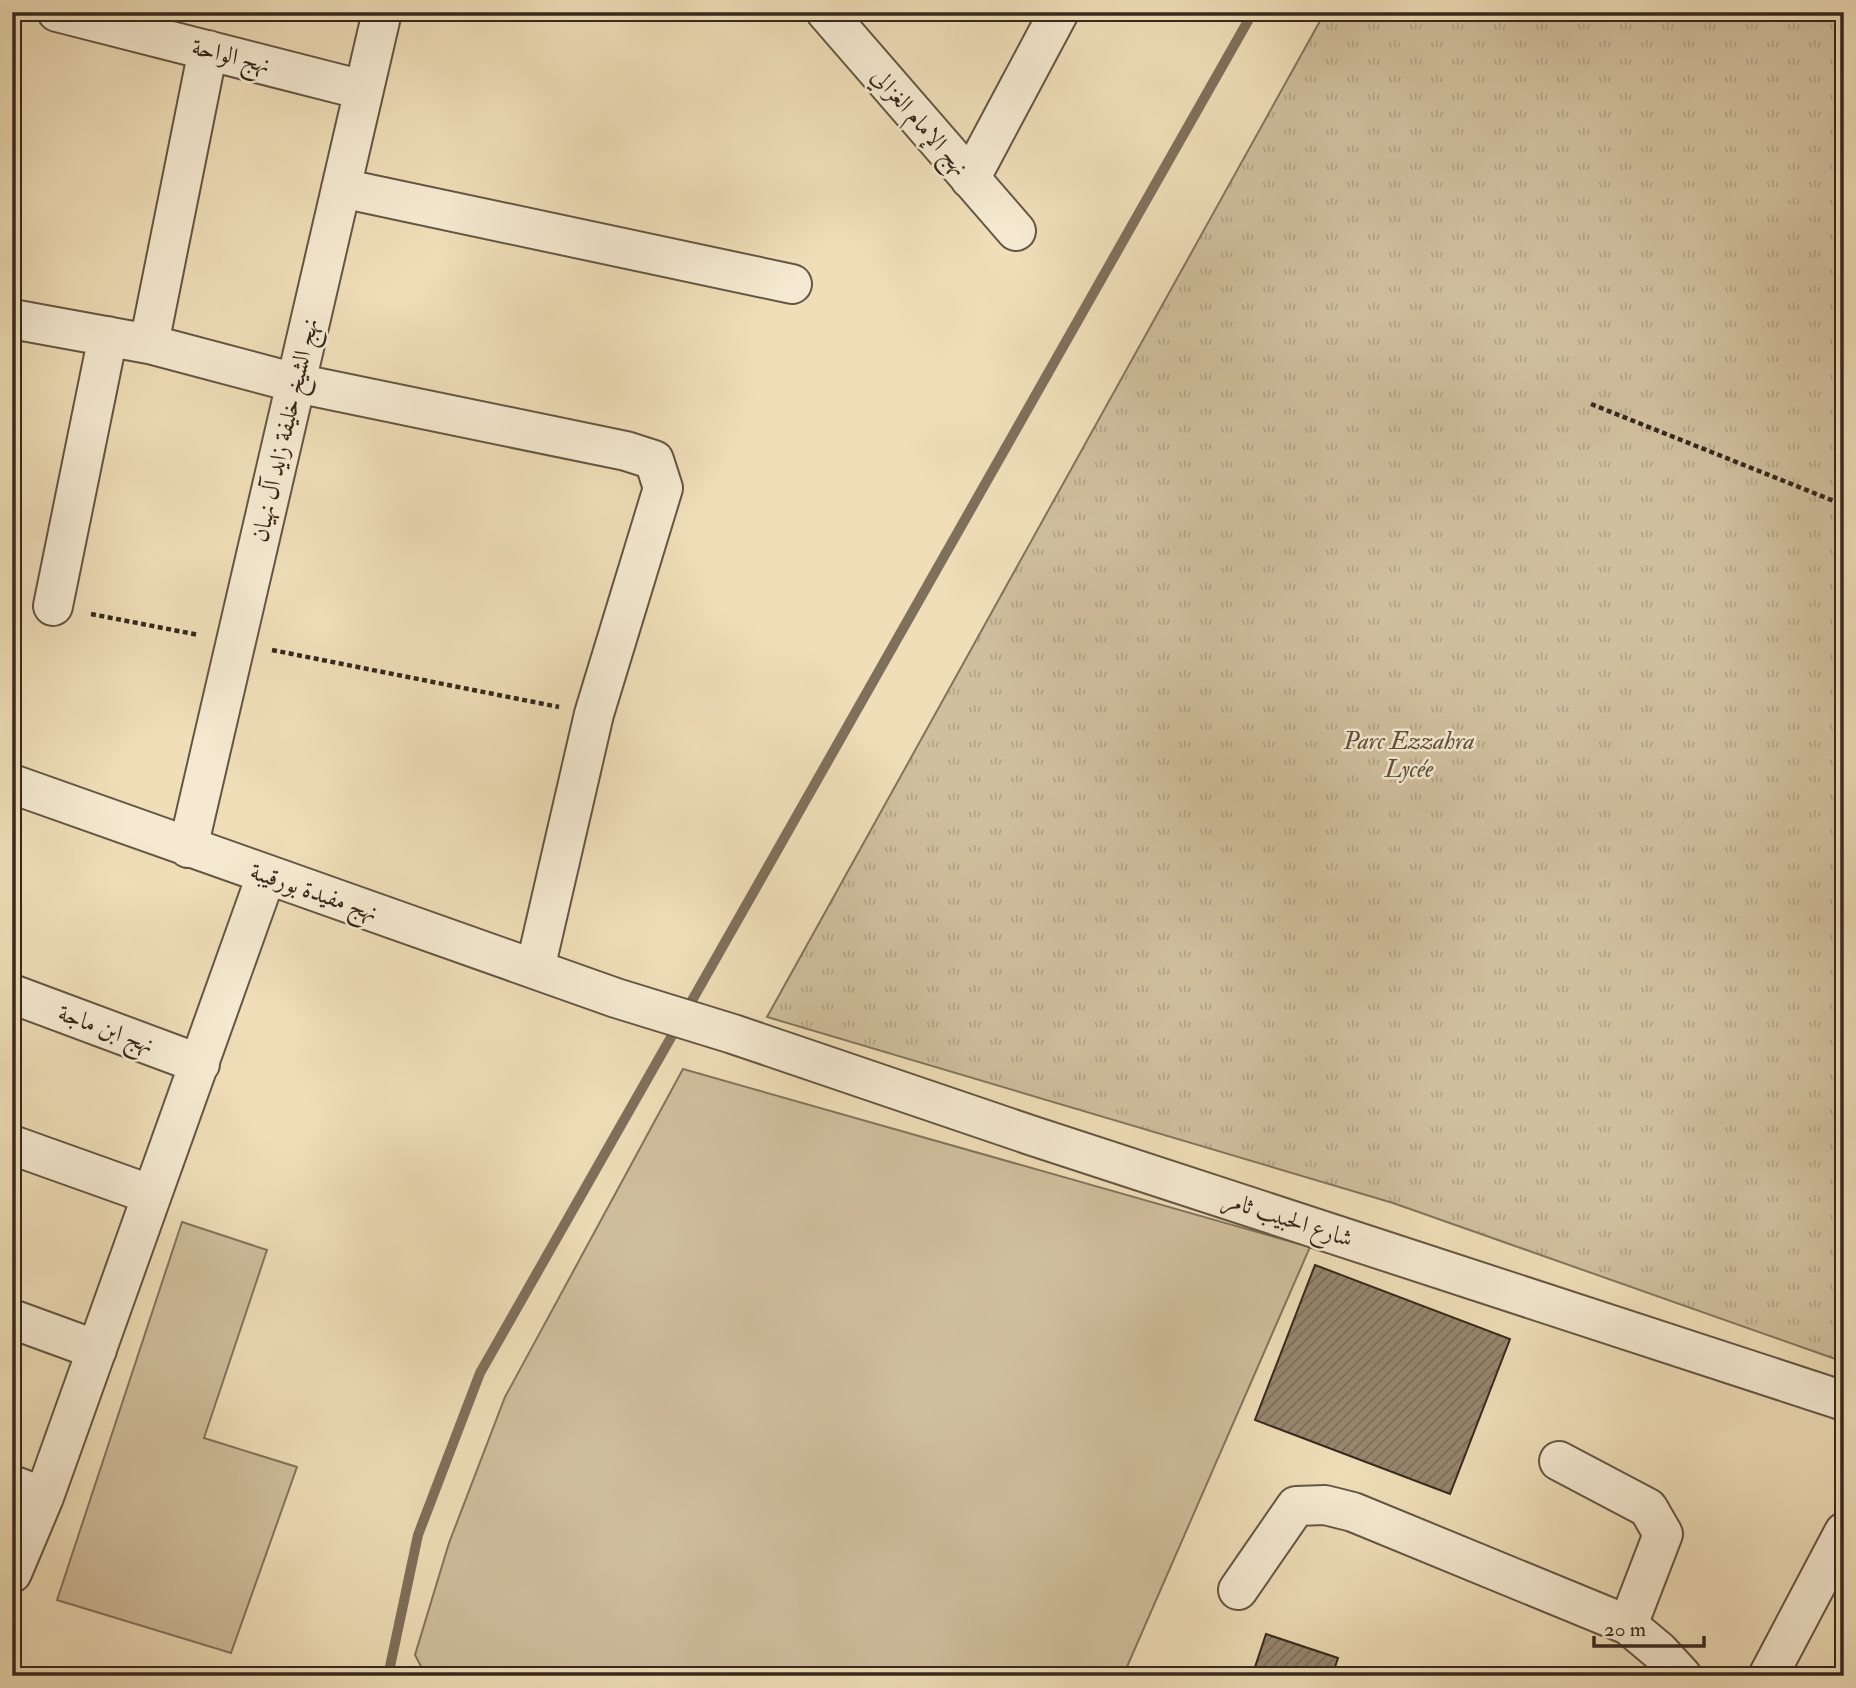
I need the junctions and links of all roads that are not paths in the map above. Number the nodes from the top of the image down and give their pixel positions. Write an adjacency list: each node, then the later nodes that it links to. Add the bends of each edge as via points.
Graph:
1 (57, 12): 5 (street, نهج الواحة)
2 (382, 12): 6 (street, نهج الشيخ خليفة زايد آل نهيان)
3 (825, 12): 7 (street, نهج الإمام الغزالي)
4 (1059, 13): 7 (street)
5 (208, 50): 6 (street, نهج الواحة); 13 (street)
6 (363, 90): 8 (street, نهج الشيخ خليفة زايد آل نهيان)
7 (970, 179): 9 (street, نهج الإمام الغزالي)
8 (341, 188): 10 (street); 14 (street, نهج الشيخ خليفة زايد آل نهيان)
9 (1016, 232)
10 (792, 285)
11 (12, 319): 12 (street)
12 (108, 336): 13 (street); 15 (street)
13 (149, 344): 14 (street)
14 (296, 383): 17 (street, نهج الشيخ خليفة زايد آل نهيان); 19 (street, via 654,460 663,488 594,714)
15 (53, 606)
16 (12, 784): 17 (street, نهج مفيدة بورقيبة)
17 (188, 848): 18 (street, نهج مفيدة بورقيبة)
18 (266, 876): 19 (street, نهج مفيدة بورقيبة); 22 (street)
19 (535, 969): 21 (street, نهج مفيدة بورقيبة)
20 (12, 994): 22 (street, نهج ابن ماجة)
21 (616, 998): 27 (street, شارع الحبيب ثامر)
22 (200, 1064): 24 (street)
23 (12, 1144): 24 (street)
24 (152, 1195): 26 (street)
25 (12, 1319): 26 (street)
26 (97, 1350): 29 (street)
27 (1844, 1401)
28 (1559, 1461): 33 (street, via 1648,1508 1663,1534)
29 (28, 1491): 31 (street)
30 (1844, 1532): 35 (street)
31 (12, 1573)
32 (1238, 1590): 33 (street, via 1296,1506 1325,1505 1353,1511)
33 (1628, 1625): 34 (street)
34 (1682, 1676)
35 (1768, 1676)

